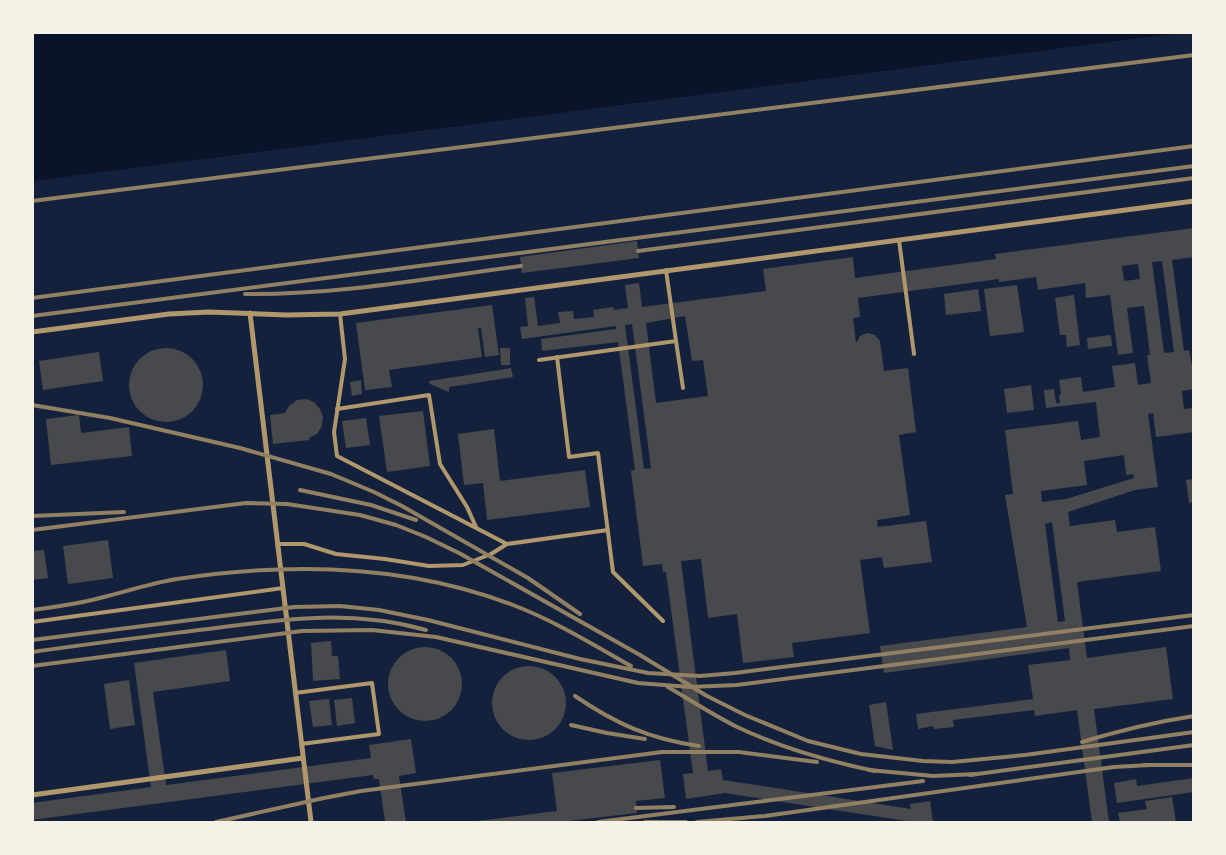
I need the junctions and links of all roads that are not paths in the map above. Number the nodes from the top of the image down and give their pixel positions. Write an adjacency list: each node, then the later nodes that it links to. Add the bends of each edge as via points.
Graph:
1 (1194, 201): 2 (street)
2 (899, 240): 3 (street); 8 (lane)
3 (666, 270): 5 (street); 7 (lane)
4 (250, 313): 5 (street); 6 (street, via 169,314); 15 (street)
5 (340, 314): 12 (lane, via 346,359)
6 (32, 332)
7 (676, 341): 9 (lane); 11 (lane)
8 (914, 354)
9 (557, 358): 10 (lane); 14 (lane, via 569,457 598,453)
10 (539, 360)
11 (683, 388)
12 (337, 409): 13 (lane, via 334,432 337,456); 13 (lane, via 429,395 440,464)
13 (477, 528): 16 (lane)
14 (608, 530): 16 (lane); 18 (lane, via 613,572)
15 (278, 544): 16 (lane, via 304,544 336,554 429,566 463,565); 17 (street)
16 (506, 544)
17 (283, 588): 19 (lane); 20 (street)
18 (663, 621)
19 (32, 622)
20 (295, 693): 21 (street); 21 (lane, via 372,683 378,734)
21 (302, 744): 22 (street)
22 (303, 758): 23 (street); 24 (street)
23 (32, 795)
24 (311, 822)

